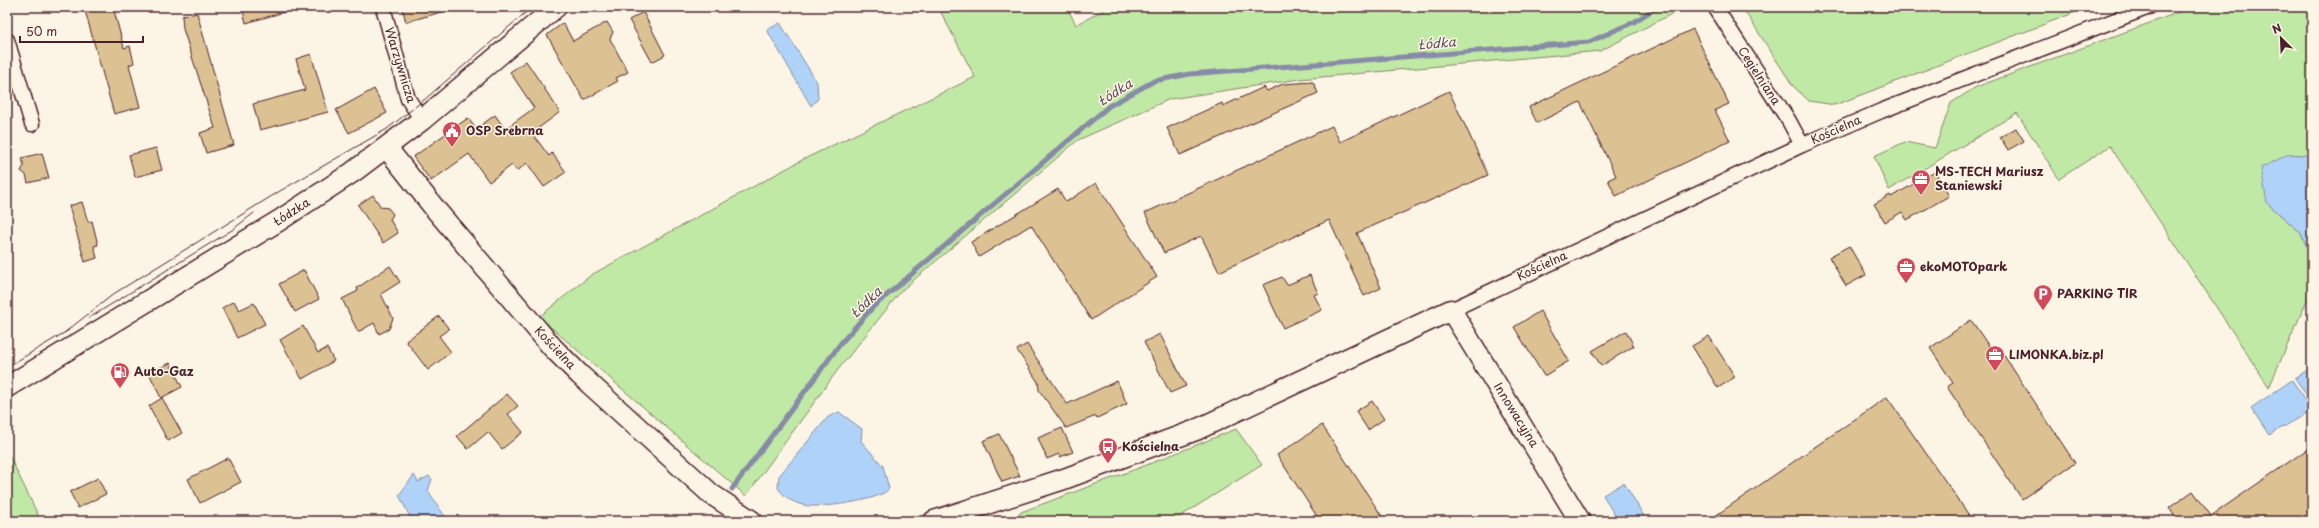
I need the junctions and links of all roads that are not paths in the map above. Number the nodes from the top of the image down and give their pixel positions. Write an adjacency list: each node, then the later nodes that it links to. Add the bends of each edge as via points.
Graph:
1 (382, 7): 6 (street, Warzywnicza, via 408,99)
2 (556, 7): 6 (street, Łódzka)
3 (1715, 7): 8 (street, Cegielniana)
4 (2149, 7): 8 (street, Kościelna, via 1942,86)
5 (7, 40): 7 (street)
6 (422, 120): 9 (street, Łódzka)
7 (32, 124)
8 (1802, 145): 10 (street, Kościelna)
9 (386, 147): 11 (street, Łódzka, via 280,220); 13 (street, Kościelna, via 553,348 711,494)
10 (1451, 310): 12 (street, Kościelna, via 1196,430); 15 (street, Innowacyjna)
11 (7, 387)
12 (976, 515): 14 (street, Kościelna)
13 (752, 521)
14 (934, 521)
15 (1580, 521)

